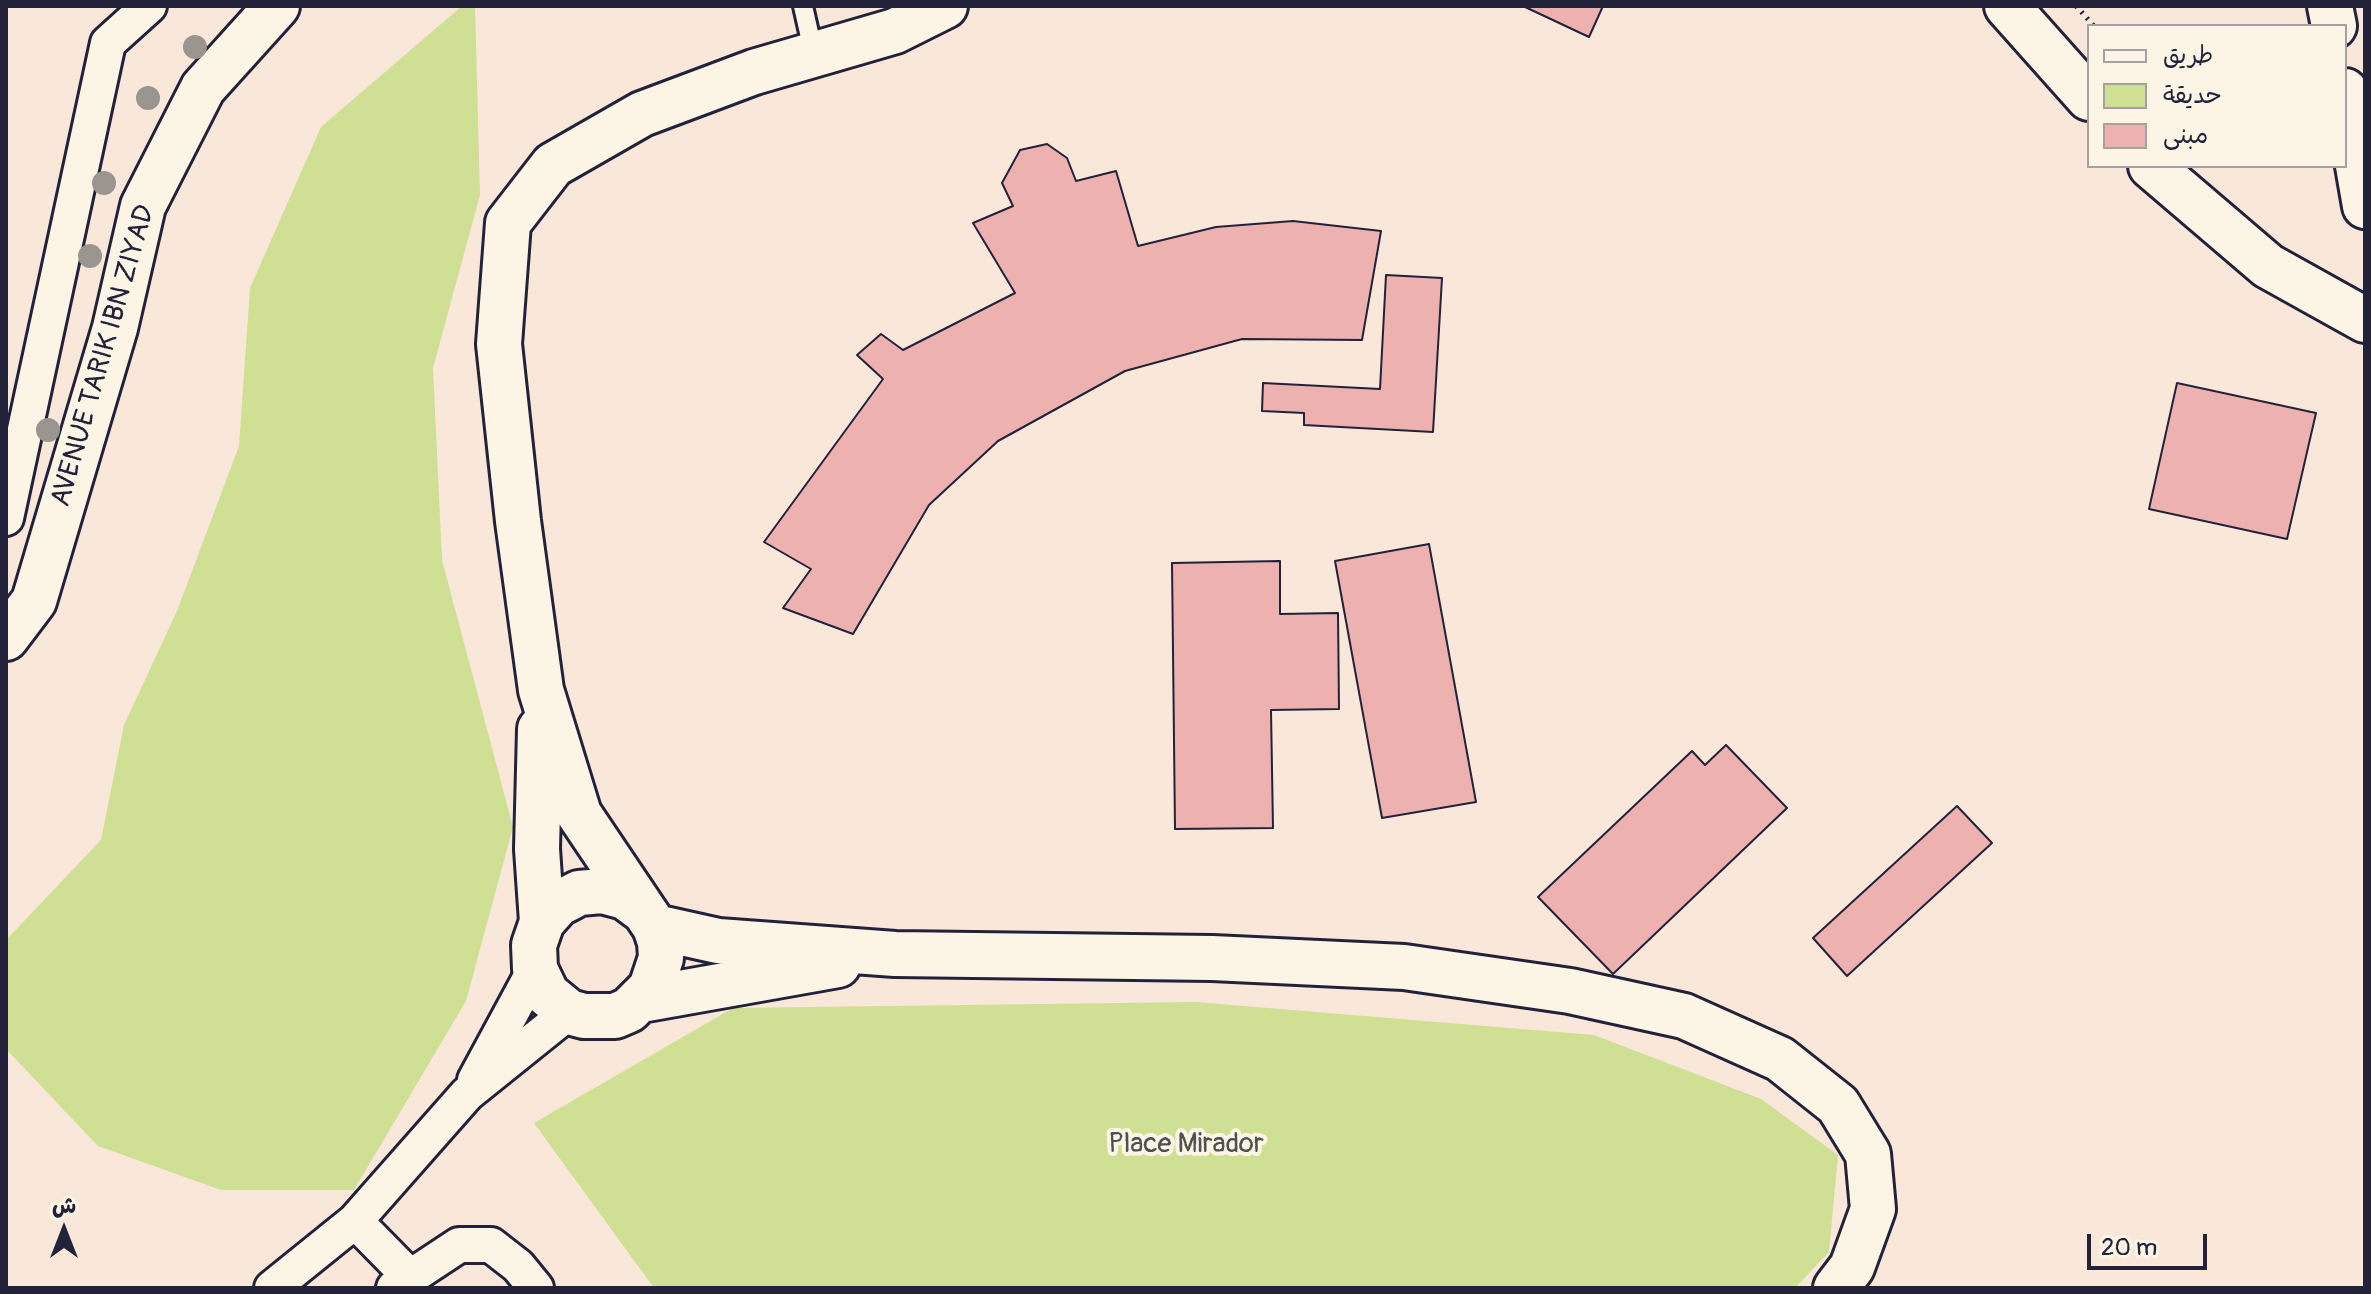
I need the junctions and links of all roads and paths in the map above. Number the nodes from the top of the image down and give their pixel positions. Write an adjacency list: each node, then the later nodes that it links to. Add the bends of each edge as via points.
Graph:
1 (149, 6): 14 (street, via 108,43)
2 (277, 6): 15 (street, AVENUE TARIK IBN ZIYAD, via 203,88 143,206 115,328 34,601)
3 (803, 6): 8 (lane)
4 (945, 6): 8 (street, via 895,31)
5 (2007, 6): 9 (street)
6 (2076, 6): 7 (path)
7 (2092, 24)
8 (814, 55): 16 (street, via 642,114 553,165 508,223 499,344)
9 (2087, 96)
10 (2347, 102): 12 (street)
11 (2153, 168): 13 (street, via 2268,266)
12 (2365, 206)
13 (2365, 320)
14 (6, 518)
15 (6, 638)
16 (541, 690): 17 (street, via 579,814); 18 (street, via 537,849)
17 (650, 919): 18 (street, via 625,897 602,891 579,893 558,904); 19 (street, via 718,941); 21 (street, via 661,958)
18 (542, 922): 20 (street, via 534,945)
19 (895, 954): 21 (street); 28 (street, via 1212,958 1404,967 1570,991 1684,1016 1780,1059 1838,1105 1868,1154 1873,1209 1852,1267)
20 (535, 969): 22 (street, via 547,994); 23 (street)
21 (641, 1000): 22 (street, via 615,1016)
22 (569, 1012): 23 (street)
23 (467, 1094): 24 (street)
24 (355, 1221): 25 (street); 26 (street)
25 (402, 1283): 27 (street, via 459,1245 491,1245)
26 (272, 1288)
27 (536, 1288)
28 (1836, 1288)

